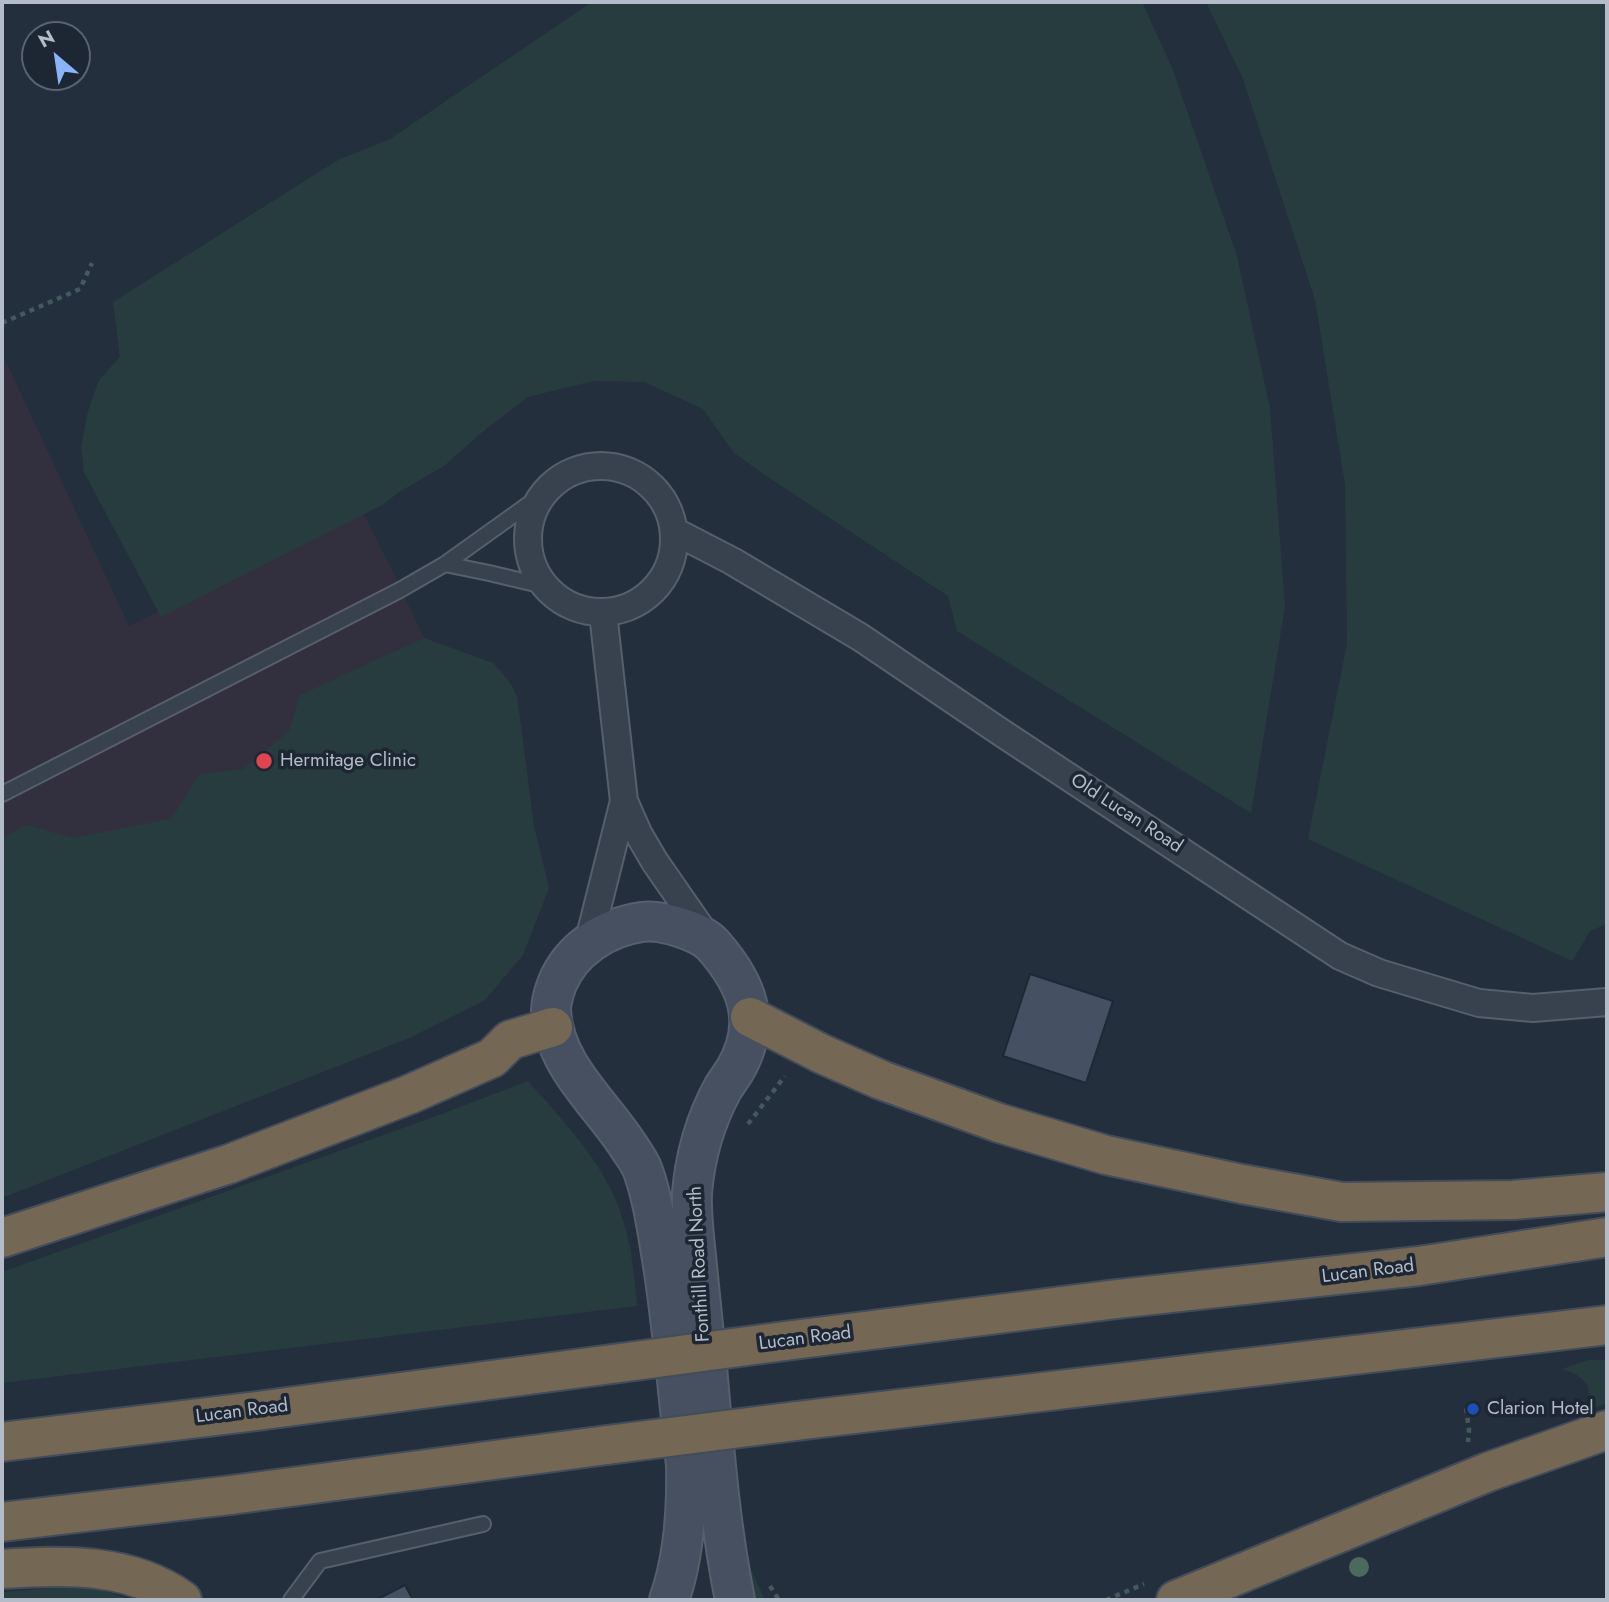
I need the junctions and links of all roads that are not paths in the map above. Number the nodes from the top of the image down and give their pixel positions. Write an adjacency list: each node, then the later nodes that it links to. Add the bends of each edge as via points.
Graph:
1 (540, 496): 2 (street, via 558,478 581,467 607,465 632,471 653,486 667,507); 3 (lane); 4 (street, via 529,519 527,545 532,567)
2 (674, 531): 5 (street, via 673,556 648,596 627,608); 11 (street, Old Lucan Road, via 860,637 1340,956 1423,988 1479,1003 1533,1008)
3 (445, 564): 4 (lane); 7 (lane)
4 (544, 586): 5 (street, via 581,610)
5 (603, 612): 8 (street)
6 (2, 776): 7 (lane)
7 (5, 792)
8 (624, 801): 9 (street, via 655,862); 10 (street)
9 (708, 939): 10 (main road, Fonthill Road North, via 674,925 648,921 619,926); 12 (main road, Fonthill Road North, via 734,970)
10 (587, 944): 13 (main road, Fonthill Road North, via 564,968 554,992)
11 (1607, 1002)
12 (750, 1017): 14 (highway, via 881,1080 999,1123 1106,1155 1242,1184 1342,1202 1513,1200); 26 (main road, Fonthill Road North, via 736,1069 723,1088 699,1147 692,1194 719,1493)
13 (554, 1027): 16 (highway, via 510,1040 492,1058 408,1096 229,1164); 25 (main road, Fonthill Road North, via 572,1072 642,1167 653,1205 687,1484 681,1553)
14 (1607, 1192)
15 (1607, 1237): 19 (highway, Lucan Road, bridge, via 1419,1266 1117,1299)
16 (2, 1238)
17 (1607, 1325): 20 (highway, bridge, via 796,1421)
18 (1607, 1430): 27 (highway, via 1488,1472)
19 (2, 1442)
20 (2, 1522)
21 (483, 1524): 24 (lane, via 320,1560)
22 (2, 1569): 23 (highway, via 47,1566 129,1574)
23 (182, 1600)
24 (291, 1600)
25 (669, 1600)
26 (735, 1600)
27 (1176, 1600)

